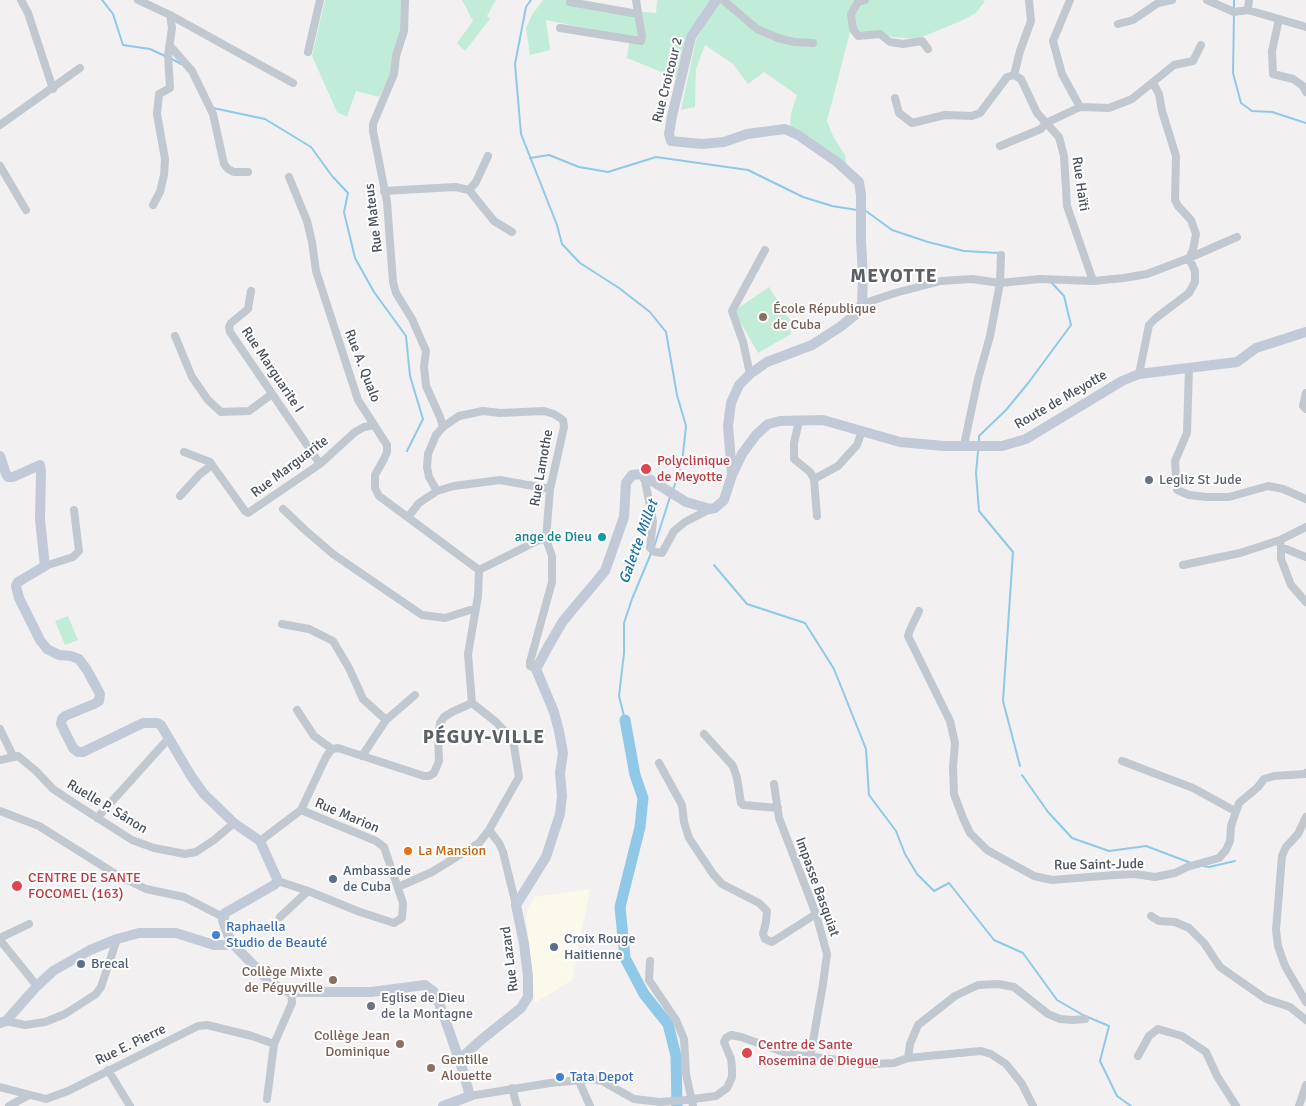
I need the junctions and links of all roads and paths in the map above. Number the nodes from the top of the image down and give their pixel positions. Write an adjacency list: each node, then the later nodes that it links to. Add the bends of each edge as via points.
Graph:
1 (21, 0): 31 (street)
2 (138, 0): 17 (street)
3 (320, 0): 26 (street)
4 (405, 0): 43 (street, Rue Mateus, via 404,31 394,74 373,124)
5 (636, 0): 16 (street)
6 (716, 0): 54 (street, Rue Croicour 2, via 691,37 672,116 671,141 724,142 747,134 785,129 837,162 859,182)
7 (724, 0): 22 (street, via 757,29 786,40)
8 (865, 0): 25 (street, via 858,2 851,14 853,29 858,36 880,34 890,42 903,44 922,41)
9 (1029, 0): 28 (street, via 1031,21)
10 (1070, 0): 34 (street, via 1053,41 1062,74)
11 (1172, 0): 19 (street, via 1158,3 1134,20)
12 (1207, 0): 15 (street, via 1234,12)
13 (1249, 0): 15 (street)
14 (570, 2): 16 (street)
15 (1248, 10): 18 (street)
16 (638, 14): 21 (street, via 642,37 639,42)
17 (170, 15): 24 (street); 29 (street)
18 (1279, 19): 20 (street); 32 (street, via 1272,50 1273,74 1293,79)
19 (1118, 24)
20 (1306, 27)
21 (560, 28)
22 (813, 43)
23 (1201, 45): 30 (street, via 1193,61 1174,65)
24 (170, 46): 40 (street, via 192,72 213,114 224,164 234,172); 44 (street, via 170,88 159,94 157,114 164,152 164,175)
25 (928, 49)
26 (308, 52)
27 (80, 68): 31 (street)
28 (1014, 75): 33 (street, via 1007,77 980,113 972,116 945,115 912,123 899,113); 35 (street, Rue Haïti, via 1021,79 1037,113)
29 (293, 83)
30 (1153, 83): 34 (street, via 1132,99 1109,108); 50 (street, via 1176,156 1175,200 1191,220 1196,234)
31 (53, 89): 36 (street)
32 (1306, 92)
33 (895, 98)
34 (1080, 107): 35 (street)
35 (1046, 123): 37 (street); 51 (street, Rue Haïti, via 1059,137 1062,146 1067,206)
36 (0, 125)
37 (1000, 146)
38 (488, 156): 42 (street)
39 (0, 166): 45 (street)
40 (248, 172)
41 (289, 177): 64 (street, Rue A. Qualo, via 307,221 316,272 349,374 358,400)
42 (469, 190): 43 (street, via 455,187); 46 (street, via 494,221)
43 (384, 191): 65 (street, Rue Mateus, via 396,293 426,351 426,386)
44 (154, 204)
45 (26, 210)
46 (512, 232)
47 (1237, 237): 50 (street)
48 (765, 250): 58 (street, via 732,312)
49 (1001, 255): 52 (street)
50 (1189, 258): 51 (street, via 1147,274); 59 (street, via 1196,282 1190,293 1149,325)
51 (1094, 281): 52 (street, via 1040,278)
52 (1000, 283): 54 (street, via 941,281); 67 (street)
53 (251, 291): 61 (street, Rue Marguarite I, via 248,309 231,323 230,332)
54 (862, 304): 58 (street, via 855,315 812,345 766,362)
55 (1306, 332): 57 (street, Route de Meyotte, via 1256,348 1238,362)
56 (175, 336): 61 (street, via 192,377 221,412 249,410)
57 (1189, 368): 59 (street, Route de Meyotte); 78 (street, via 1186,434 1175,462 1177,490 1206,498 1229,497 1268,486)
58 (750, 374): 73 (street, via 738,385 731,403 728,426)
59 (1140, 374): 67 (street, Route de Meyotte, via 1026,439 1002,446)
60 (1306, 393): 62 (street, via 1303,406)
61 (272, 394): 70 (street, Rue Marguarite I)
62 (1306, 409)
63 (799, 421): 66 (street, Route de Meyotte, via 824,420); 73 (street, Route de Meyotte, via 768,424 742,454); 74 (street, via 794,459)
64 (374, 425): 70 (street, Rue Marguarite, via 355,432); 83 (street, Rue A. Qualo, via 387,445 387,452 375,475 375,488 379,496)
65 (442, 427): 75 (street, Rue Lamothe, via 459,416 483,411 544,411 559,417 564,427); 76 (street, via 427,460 429,477)
66 (862, 431): 67 (street, Route de Meyotte, via 900,442); 74 (street, via 857,445 838,466)
67 (964, 445)
68 (184, 452): 71 (street, Rue Marguarite)
69 (0, 456): 89 (street, via 8,477 40,465 40,520)
70 (320, 464): 71 (street, Rue Marguarite, via 248,513)
71 (212, 465): 77 (street)
72 (641, 474): 80 (street, via 686,502); 80 (street, via 653,521 652,551 662,553 674,531); 95 (street, via 632,475 627,481 624,517 605,571 563,621)
73 (732, 475): 80 (street, via 724,500)
74 (814, 478): 82 (street)
75 (550, 489): 76 (street, via 500,480); 85 (street, Rue Lamothe)
76 (437, 491): 83 (street, via 419,503)
77 (180, 496)
78 (1306, 499)
79 (283, 509): 92 (street, via 333,554 422,615 445,618)
80 (710, 509)
81 (74, 510): 89 (street, via 79,551 73,557)
82 (817, 516)
83 (408, 517): 90 (street, Rue A. Qualo)
84 (1306, 527): 86 (street)
85 (546, 539): 90 (street); 95 (street, Rue Lamothe, via 552,556 552,582 530,662 530,666)
86 (1281, 543): 87 (street); 88 (street); 91 (street, via 1281,559 1291,585)
87 (1306, 557)
88 (1184, 565)
89 (46, 566): 102 (street, via 18,582 19,598 47,649 60,656 78,659 100,694 94,704 64,716 62,720 73,748 83,752 151,722 161,725)
90 (479, 570): 92 (street)
91 (1306, 602)
92 (476, 608): 97 (street, via 468,654)
93 (919, 612): 114 (street, Rue Saint-Jude, via 908,636 950,720 955,743 954,794 970,833 987,850 1034,876 1052,880 1135,874 1155,877 1219,858 1230,841)
94 (282, 624): 99 (street, via 309,629 333,641 363,699)
95 (536, 669): 123 (street, Rue Lamothe, via 560,731 562,796 560,814 546,857)
96 (414, 695): 99 (street)
97 (472, 703): 105 (street, via 444,717 440,723 439,761 429,776); 118 (street, via 509,736 518,761 519,777)
98 (297, 710): 103 (street, via 314,736)
99 (386, 720): 105 (street)
100 (0, 729): 104 (street)
101 (704, 734): 111 (street, via 733,766 743,805)
102 (169, 738): 116 (street); 117 (street, via 204,794)
103 (332, 749): 105 (street); 112 (street)
104 (13, 756): 106 (street); 116 (street, Ruelle P. Sânon, via 24,760 53,789)
105 (362, 756)
106 (0, 760)
107 (1122, 761): 114 (street, via 1193,788)
108 (659, 763): 124 (street, via 682,805 689,838 714,874 722,884 759,903 767,911 765,939 772,942)
109 (1306, 773): 114 (street, via 1264,779)
110 (774, 784): 111 (street, Impasse Basquiat)
111 (778, 808): 124 (street, Impasse Basquiat)
112 (301, 810): 119 (street); 121 (street, Rue Marion, via 376,840 384,847)
113 (0, 811): 125 (street, via 39,826 117,875 146,889 184,897)
114 (1235, 811)
115 (1306, 817): 135 (street, via 1282,856 1276,930 1285,966)
116 (96, 818): 117 (street, Ruelle P. Sânon, via 132,840 186,854 196,852)
117 (234, 824): 119 (street)
118 (489, 830): 121 (street, via 470,849 432,872); 123 (street, Rue Lazard, via 503,852)
119 (260, 842): 120 (street)
120 (278, 882): 122 (street, Rue Marion); 125 (street)
121 (398, 887): 122 (street, Rue Marion, via 403,903 402,918 394,923)
122 (308, 891): 127 (street)
123 (516, 905): 144 (street, Rue Lazard, via 524,944 528,997 521,1008)
124 (816, 914): 142 (street, Impasse Basquiat, via 827,954)
125 (223, 916): 131 (street)
126 (1151, 916): 138 (street, via 1189,928 1204,943 1220,968 1266,999 1290,1007)
127 (280, 917)
128 (29, 924): 129 (street)
129 (0, 939): 133 (street)
130 (117, 939): 131 (street, via 139,933 176,933 214,945); 133 (street, via 53,971); 139 (street, via 102,986 96,994 66,1014 45,1022 25,1025)
131 (232, 942): 134 (street, via 266,978 280,989)
132 (650, 961): 153 (street, via 649,980 676,1020 684,1039 686,1074)
133 (37, 986): 139 (street)
134 (292, 992): 140 (street, via 292,1003); 144 (street, via 372,992 425,985 438,1001)
135 (1304, 993): 136 (street)
136 (1306, 1002)
137 (1085, 1019): 143 (street, via 1060,1019 1048,1014 1014,987 978,985 955,996 918,1025)
138 (1306, 1020)
139 (3, 1022)
140 (274, 1044): 145 (street, Rue E. Pierre, via 207,1025 198,1026); 152 (street)
141 (1138, 1056): 160 (street, via 1149,1036 1158,1030 1182,1036 1206,1052)
142 (810, 1058): 143 (street, via 872,1064 894,1063); 153 (street, via 731,1035 724,1042 732,1068 727,1088 716,1096)
143 (908, 1058): 159 (street, via 972,1051 991,1054 1002,1061 1022,1084)
144 (459, 1060): 151 (street)
145 (108, 1070): 150 (street, Rue E. Pierre, via 46,1099); 155 (street)
146 (579, 1081): 149 (street); 153 (street, via 602,1081 634,1099); 158 (street)
147 (1306, 1085): 161 (street)
148 (0, 1088): 150 (street, Rue E. Pierre)
149 (512, 1088): 151 (street); 157 (street)
150 (29, 1094): 154 (street)
151 (470, 1096): 156 (street)
152 (268, 1099)
153 (694, 1102)
154 (9, 1106)
155 (130, 1106)
156 (443, 1106)
157 (517, 1106)
158 (590, 1106)
159 (1034, 1106)
160 (1236, 1106)
161 (1299, 1106)

